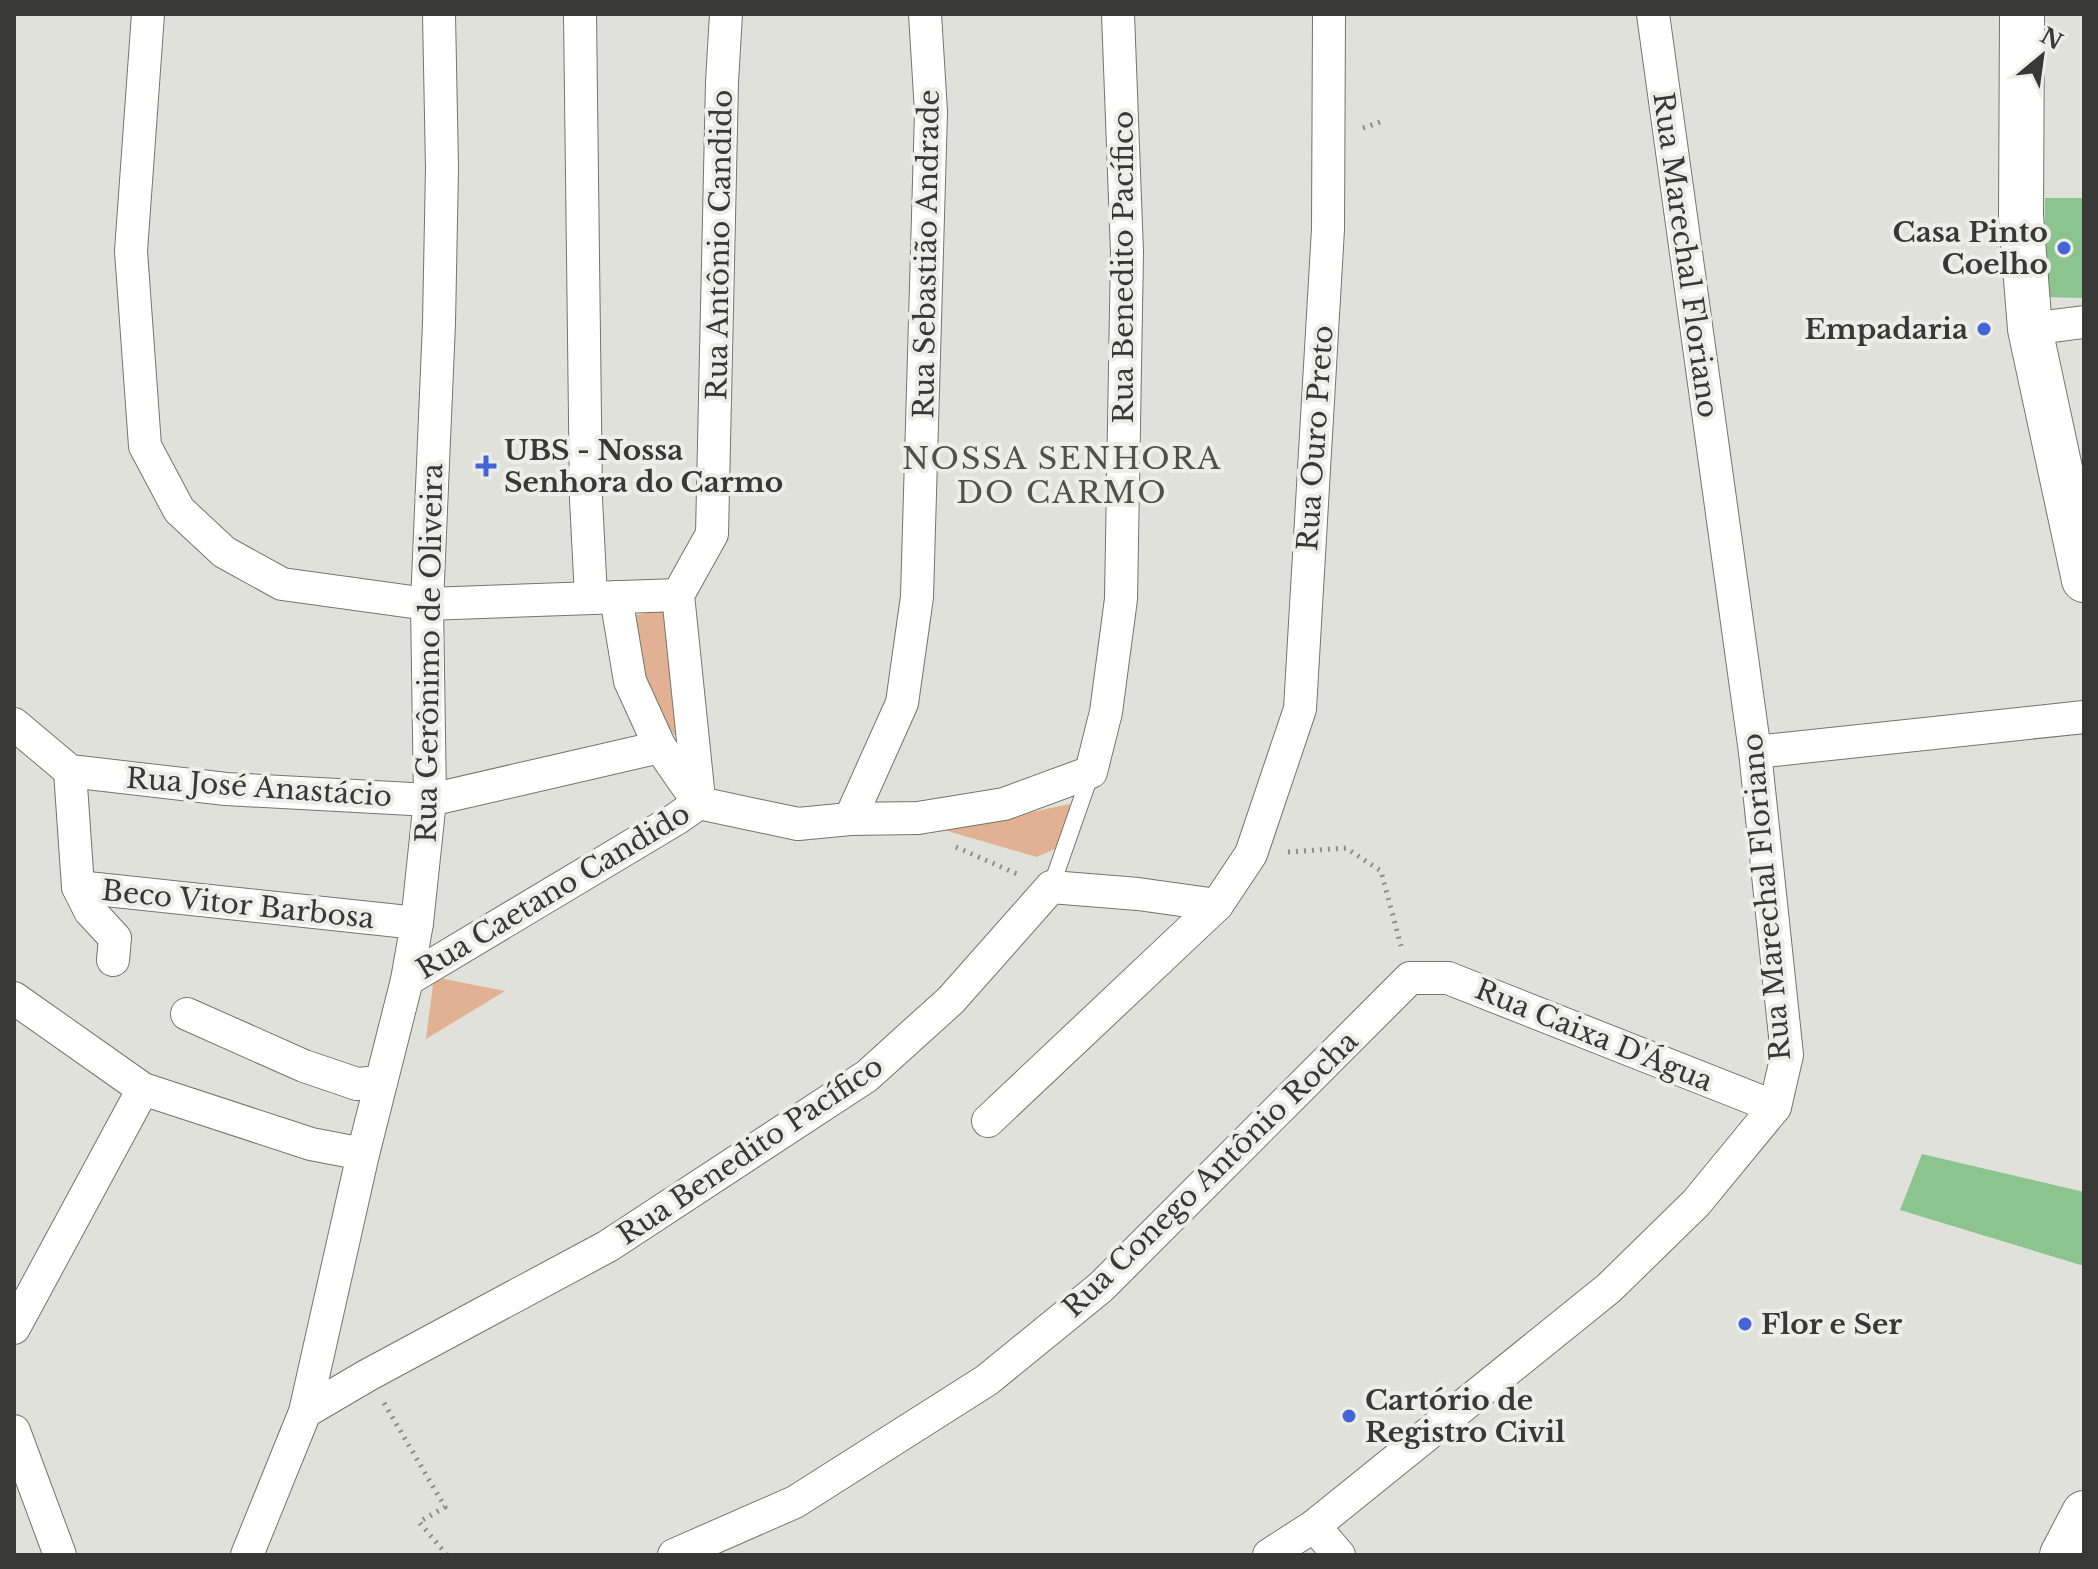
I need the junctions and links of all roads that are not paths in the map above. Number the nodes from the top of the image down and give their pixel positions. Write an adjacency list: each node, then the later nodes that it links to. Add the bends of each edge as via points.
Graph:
1 (148, 14): 15 (street, via 131,251 145,446 179,510 224,552 282,584)
2 (439, 14): 15 (street, Rua Gerônimo de Oliveira, via 439,323)
3 (580, 14): 14 (street, via 586,499)
4 (726, 14): 13 (street, Rua Antônio Candido, via 712,534)
5 (925, 14): 24 (street, Rua Sebastião Andrade, via 931,112 917,597 902,703)
6 (1118, 14): 21 (street, Rua Benedito Pacífico, via 1127,252 1121,599 1106,712)
7 (1329, 14): 27 (street, Rua Ouro Preto, via 1328,229 1300,709 1251,854)
8 (1653, 14): 19 (street, Rua Marechal Floriano)
9 (2022, 14): 11 (main road, via 2021,216)
10 (2084, 322): 11 (street)
11 (2030, 329): 12 (main road)
12 (2084, 580)
13 (678, 595): 14 (street); 23 (street)
14 (603, 597): 15 (street); 18 (street, via 630,681)
15 (427, 604): 22 (street, Rua Gerônimo de Oliveira)
16 (2084, 717): 19 (street)
17 (14, 724): 20 (street)
18 (660, 747): 22 (street, Rua José Anastácio); 23 (street)
19 (1755, 752): 36 (street, Rua Marechal Floriano, via 1787,1055)
20 (70, 771): 22 (street, Rua José Anastácio, via 226,789); 25 (street, Beco Vitor Barbosa)
21 (1091, 772): 24 (street, via 1004,804 918,818); 26 (lane, Rua Benedito Pacífico)
22 (430, 800): 28 (street, Rua Gerônimo de Oliveira)
23 (699, 803): 24 (street, via 798,824); 31 (street, Rua Caetano Candido)
24 (850, 819)
25 (78, 887): 28 (street, Beco Vitor Barbosa); 29 (street, via 90,911 115,938)
26 (1051, 887): 27 (street); 40 (street, Rua Benedito Pacífico, via 951,1000 867,1076 608,1246)
27 (1217, 905): 37 (street, Rua Ouro Preto)
28 (417, 923): 31 (street, Rua Gerônimo de Oliveira)
29 (113, 960)
30 (1410, 978): 36 (street, Rua Caixa D'Água, via 1448,978); 46 (street, Rua Conego Antônio Rocha, via 1101,1287 987,1380 795,1502)
31 (407, 980): 34 (street, Rua Gerônimo de Oliveira)
32 (14, 998): 35 (street)
33 (187, 1014): 34 (street, via 304,1066 357,1084)
34 (381, 1082): 38 (street, Rua Gerônimo de Oliveira)
35 (143, 1089): 38 (street, via 311,1144); 39 (street)
36 (1775, 1107): 43 (street, Rua Marechal Floriano, via 1696,1203 1609,1288)
37 (988, 1121)
38 (363, 1154): 40 (street, Rua Gerônimo de Oliveira)
39 (14, 1328)
40 (305, 1412): 45 (street, Rua Gerônimo de Oliveira)
41 (14, 1431): 44 (street)
42 (2084, 1513): 49 (main road)
43 (1314, 1526): 47 (street, Rua Marechal Floriano); 48 (street)
44 (60, 1555)
45 (247, 1555)
46 (674, 1555)
47 (1269, 1555)
48 (1339, 1555)
49 (2062, 1555)

